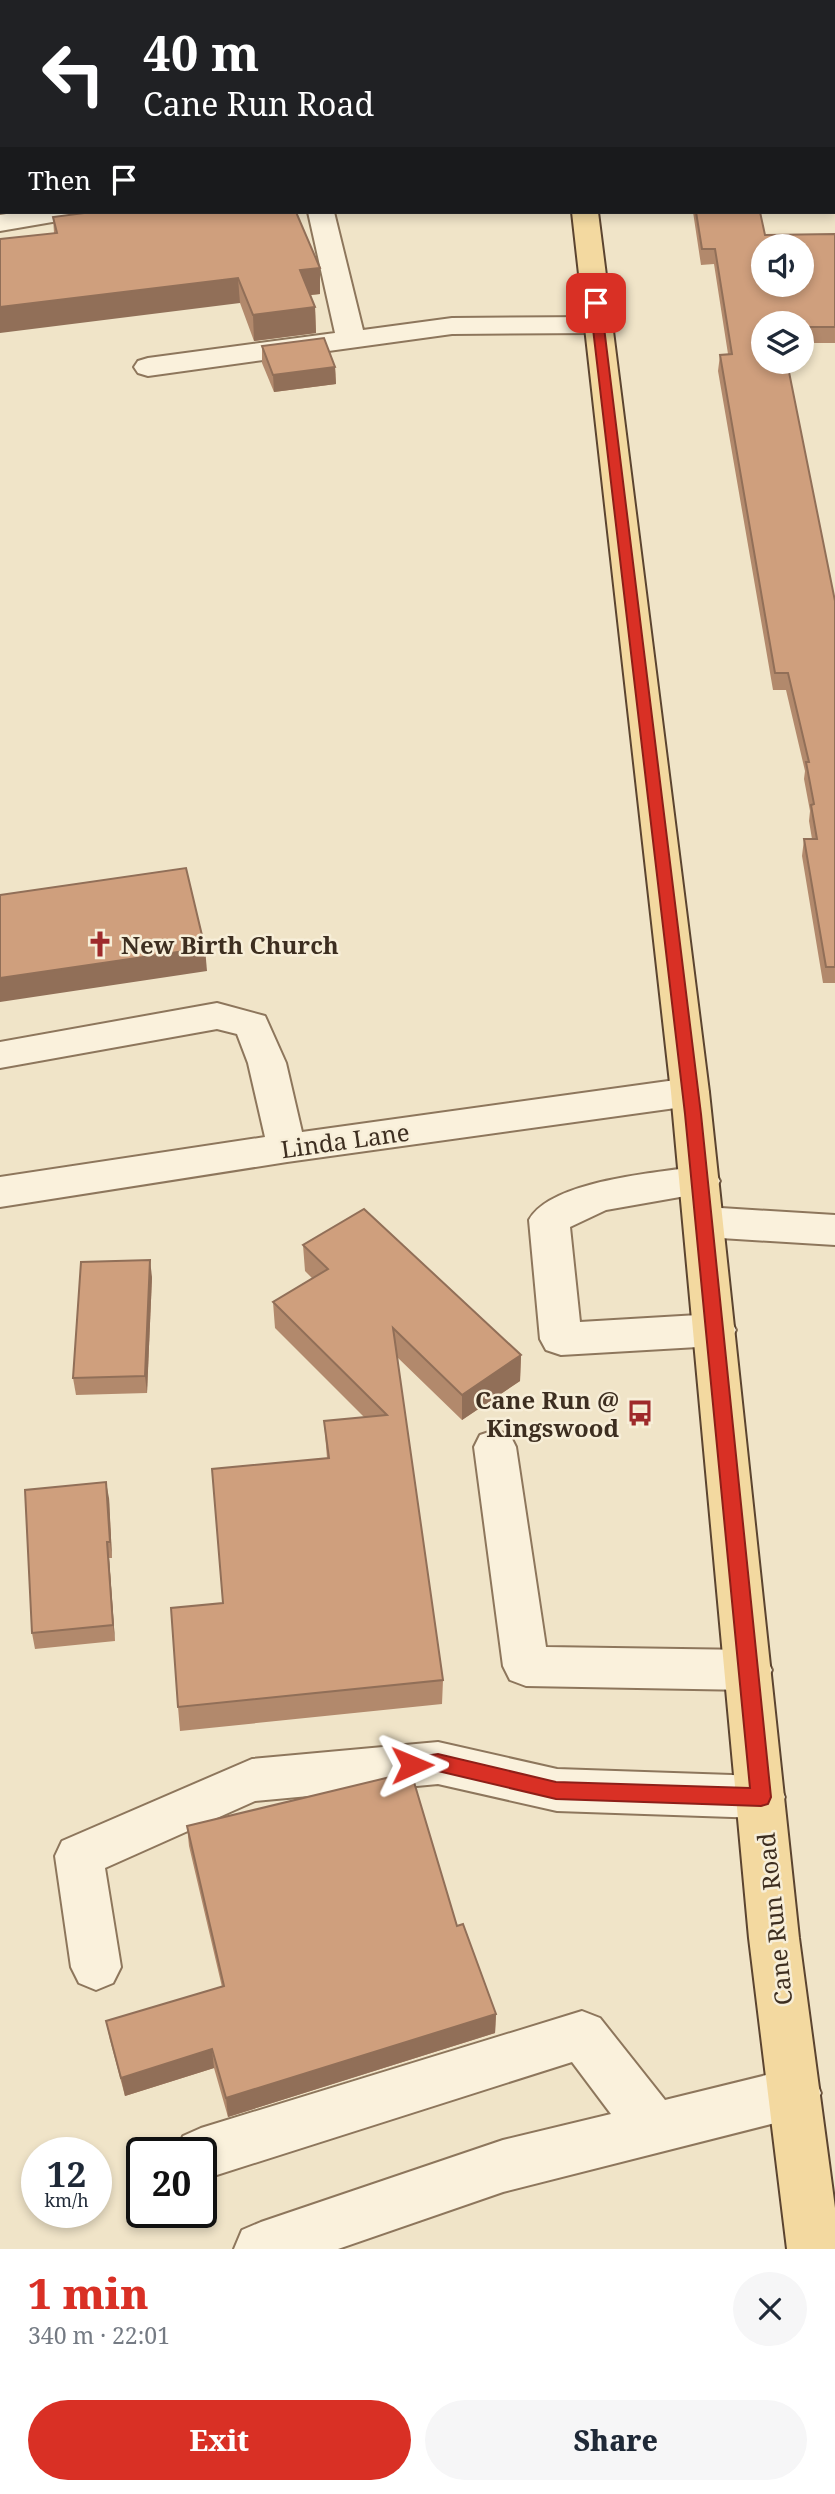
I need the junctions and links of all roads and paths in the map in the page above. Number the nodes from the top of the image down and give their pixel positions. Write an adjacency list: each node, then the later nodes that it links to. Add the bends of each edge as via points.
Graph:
1 (52, 214): 4 (street)
2 (321, 214): 6 (street)
3 (585, 214): 5 (main road, Cane Run Road)
4 (0, 223)
5 (598, 326): 6 (street, via 452,326); 9 (main road, Cane Run Road)
6 (351, 340): 7 (street)
7 (148, 367)
8 (0, 1055): 10 (street, via 217,1016 252,1025 267,1063)
9 (690, 1092): 10 (street, Linda Lane); 11 (main road, Cane Run Road)
10 (287, 1148): 12 (street, Linda Lane)
11 (700, 1181): 13 (main road, Cane Run Road); 15 (street, via 599,1196 549,1220 561,1339)
12 (0, 1192)
13 (705, 1222): 14 (street); 15 (main road, Cane Run Road)
14 (835, 1230)
15 (715, 1330): 17 (main road, Cane Run Road)
16 (495, 1447): 17 (street, via 526,1666)
17 (749, 1670): 18 (main road, Cane Run Road)
18 (761, 1797): 19 (street, via 556,1790 438,1763 252,1780 79,1856); 20 (main road, Cane Run Road)
19 (96, 1967)
20 (795, 2093): 21 (street); 24 (main road, Cane Run Road)
21 (654, 2128): 22 (street, via 582,2035); 23 (street, via 503,2166)
22 (217, 2149)
23 (261, 2249)
24 (814, 2249)

